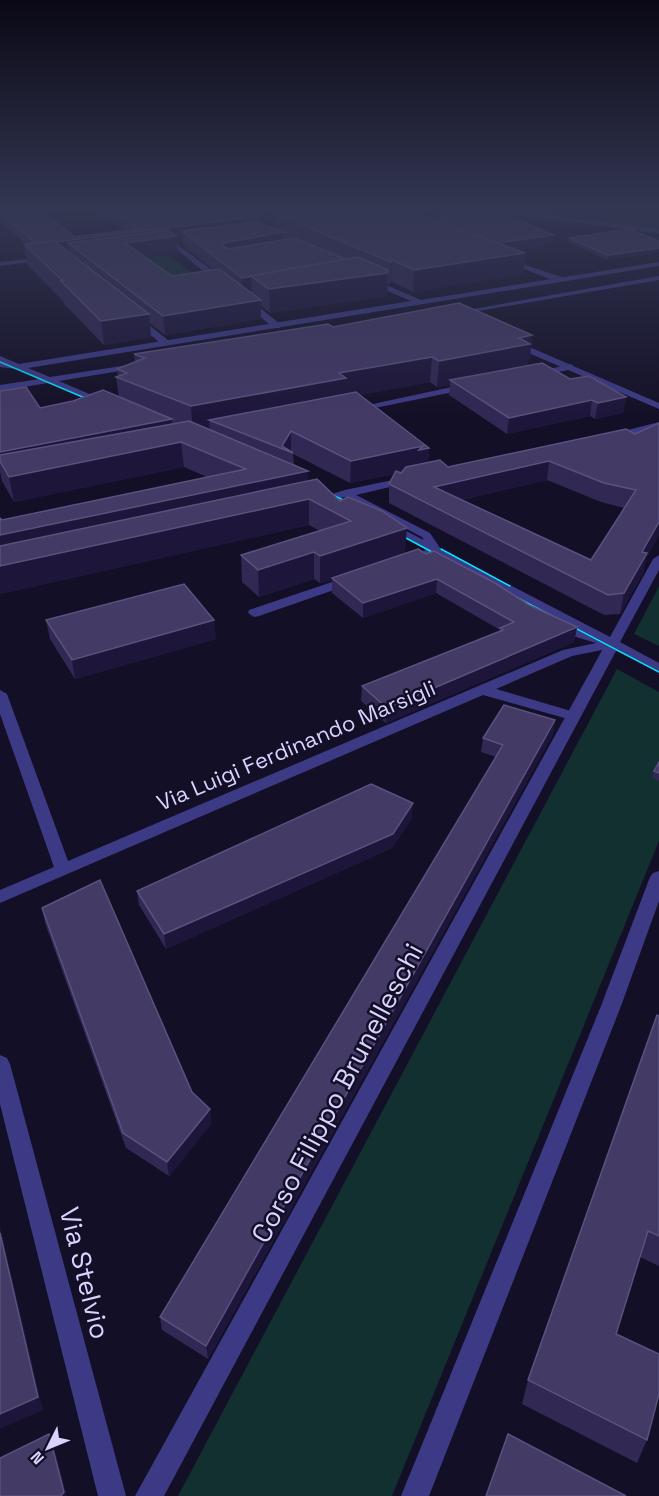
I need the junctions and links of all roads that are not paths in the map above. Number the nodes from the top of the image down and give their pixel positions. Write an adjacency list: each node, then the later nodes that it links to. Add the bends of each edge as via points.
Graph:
1 (214, 276): 7 (street)
2 (361, 276): 9 (street)
3 (549, 276): 6 (street)
4 (587, 276): 6 (street)
5 (659, 278): 12 (street, via 447,314)
6 (561, 280): 9 (street)
7 (232, 290)
8 (253, 295): 13 (street, via 241,297)
9 (420, 303): 10 (street); 13 (street)
10 (434, 308)
11 (127, 311): 15 (street)
12 (464, 321)
13 (277, 326): 15 (street)
14 (506, 340): 20 (street)
15 (166, 343): 19 (street)
16 (0, 359): 19 (street)
17 (0, 364): 19 (street)
18 (146, 364): 23 (street)
19 (17, 366): 21 (street); 23 (street)
20 (570, 367): 22 (street); 26 (street)
21 (0, 369)
22 (518, 377)
23 (49, 380): 25 (street); 27 (street)
24 (484, 384): 28 (street)
25 (0, 388)
26 (659, 406)
27 (118, 409)
28 (344, 411)
29 (659, 425): 30 (street)
30 (601, 438)
31 (415, 479): 32 (street)
32 (349, 493): 33 (street); 33 (street, via 316,488); 35 (street, via 426,535)
33 (333, 497): 34 (street); 35 (street)
34 (309, 502)
35 (436, 550): 36 (street); 40 (street, via 478,573 506,600 564,631)
36 (415, 558)
37 (659, 559): 40 (street, Corso Filippo Brunelleschi)
38 (362, 576): 39 (street)
39 (254, 614)
40 (612, 644): 41 (street); 42 (street, Via Luigi Ferdinando Marsigli, via 568,653); 44 (street, Corso Filippo Brunelleschi)
41 (659, 668)
42 (483, 690): 44 (street); 45 (street, Via Luigi Ferdinando Marsigli)
43 (0, 694): 45 (street)
44 (573, 716): 50 (street, Corso Filippo Brunelleschi)
45 (63, 869): 47 (street, Via Luigi Ferdinando Marsigli)
46 (659, 877): 51 (street)
47 (0, 897)
48 (0, 1064): 49 (street, Via Stelvio)
49 (112, 1496)
50 (149, 1496)
51 (415, 1496)

